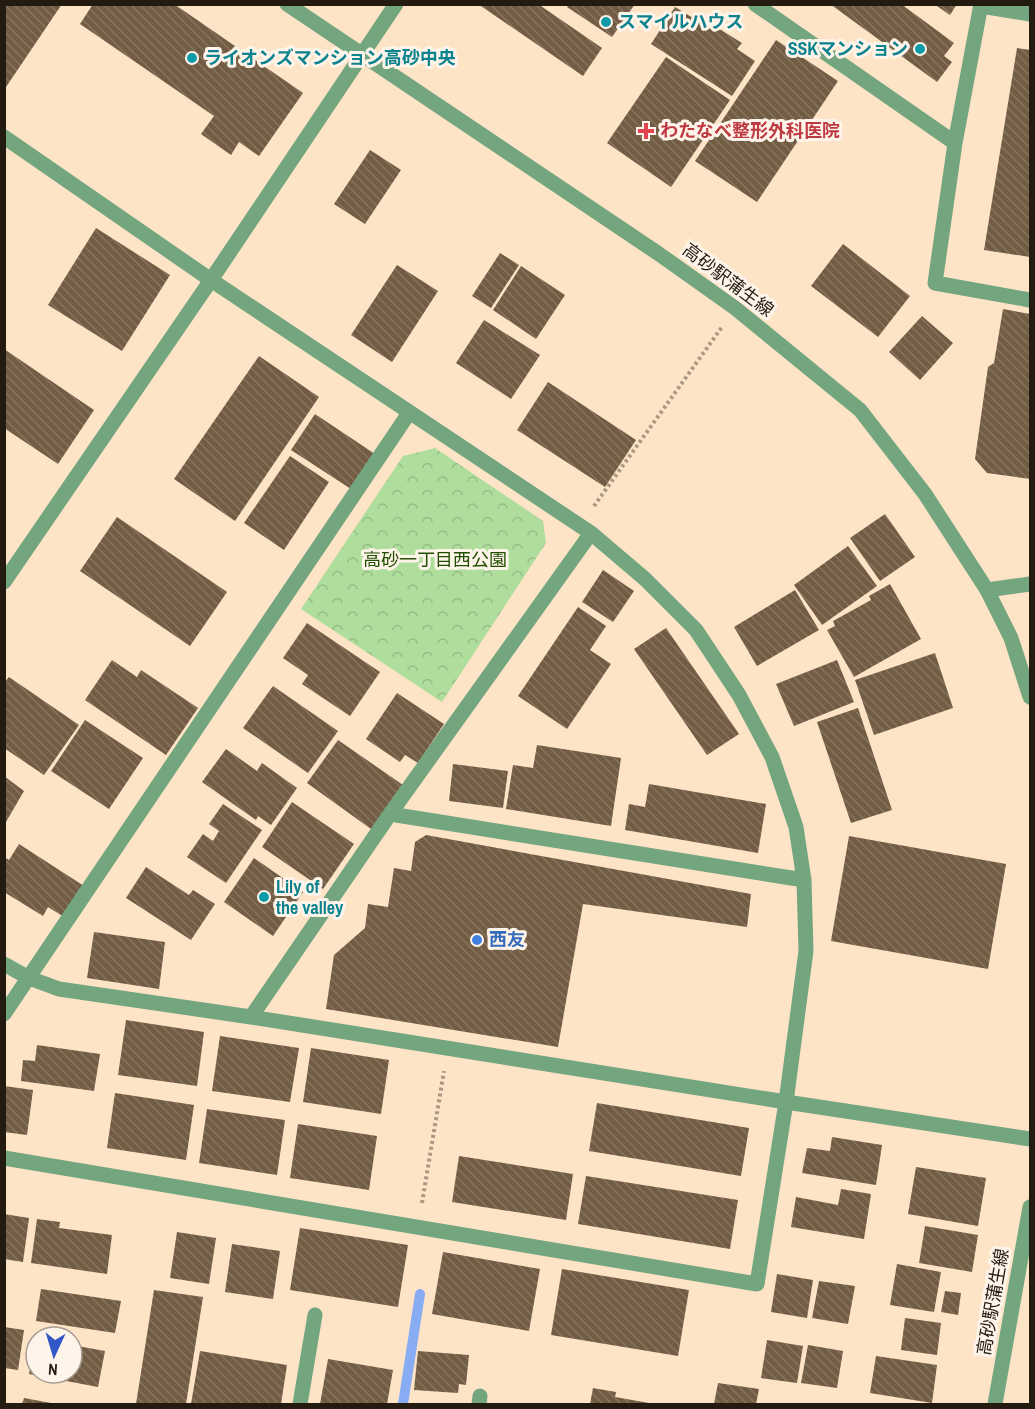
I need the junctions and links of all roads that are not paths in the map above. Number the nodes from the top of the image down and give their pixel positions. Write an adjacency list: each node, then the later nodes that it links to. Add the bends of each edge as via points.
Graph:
1 (287, 4): 6 (street, 高砂駅蒲生線)
2 (396, 4): 6 (street)
3 (755, 4): 7 (street)
4 (981, 5): 5 (street); 7 (street)
5 (1030, 14)
6 (362, 54): 9 (street); 15 (street, 高砂駅蒲生線, via 735,308 860,410 925,494)
7 (955, 142): 10 (street, via 935,283)
8 (7, 144): 9 (street)
9 (211, 280): 11 (street); 13 (street)
10 (1030, 300)
11 (409, 413): 12 (street); 20 (street)
12 (585, 530): 17 (street); 18 (street, via 645,579 696,630 739,695 772,757 796,827)
13 (4, 582)
14 (1030, 584): 15 (street)
15 (987, 590): 16 (street, 高砂駅蒲生線, via 1011,638)
16 (1030, 697)
17 (390, 814): 18 (street); 22 (street)
18 (804, 880): 23 (street, via 806,951)
19 (4, 964): 20 (street)
20 (29, 978): 21 (street); 22 (street, via 59,989)
21 (4, 1014)
22 (251, 1017): 23 (street)
23 (786, 1102): 24 (street); 25 (street, via 757,1284)
24 (1030, 1139)
25 (4, 1158)
26 (1030, 1207): 29 (street, 高砂駅蒲生線)
27 (315, 1315): 28 (street)
28 (300, 1404)
29 (995, 1404)

